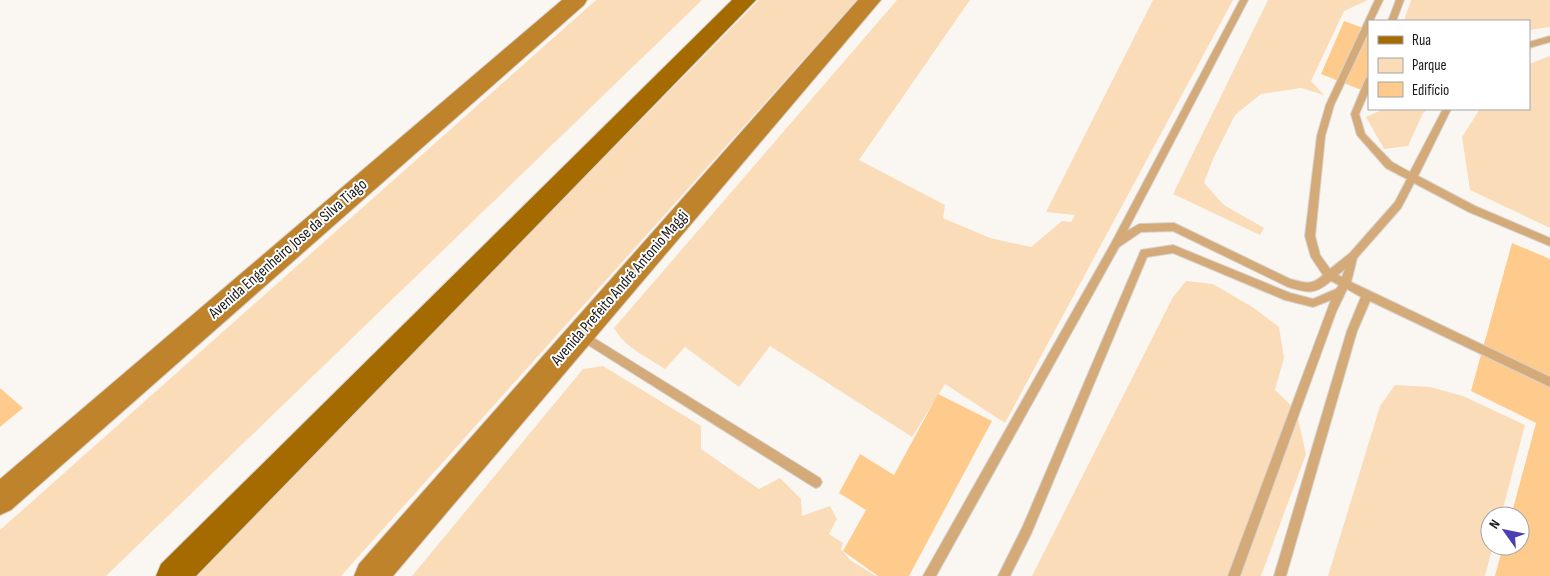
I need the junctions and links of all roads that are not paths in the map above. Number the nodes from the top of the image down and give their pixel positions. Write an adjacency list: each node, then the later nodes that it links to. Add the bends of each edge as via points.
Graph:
1 (576, 0): 24 (street, Avenida Engenheiro Jose da Silva Tiago)
2 (745, 0): 25 (main road)
3 (870, 0): 21 (street, Avenida Prefeito André Antonio Maggi)
4 (1244, 0): 16 (lane)
5 (1379, 0): 7 (lane)
6 (1400, 0): 8 (lane)
7 (1370, 20)
8 (1392, 20)
9 (1368, 24): 18 (lane, via 1330,105 1321,136 1310,236 1316,257)
10 (1550, 40): 11 (lane)
11 (1530, 46)
12 (1368, 82): 14 (lane, via 1355,114 1361,135 1389,165)
13 (1446, 110): 14 (lane)
14 (1412, 177): 15 (lane, via 1472,209); 17 (lane, via 1398,205)
15 (1550, 242)
16 (1115, 245): 18 (lane, via 1139,228 1174,227 1288,283 1316,287); 27 (lane)
17 (1353, 256): 18 (lane); 19 (lane)
18 (1329, 275): 19 (lane)
19 (1343, 287): 20 (lane); 28 (lane, via 1313,303 1289,297 1173,249 1144,253 1027,530); 29 (lane)
20 (1367, 295): 22 (lane); 30 (lane, via 1352,331)
21 (580, 335): 23 (lane); 26 (street, Avenida Prefeito André Antonio Maggi)
22 (1550, 382)
23 (816, 482)
24 (0, 499)
25 (173, 576)
26 (371, 576)
27 (929, 576)
28 (1004, 576)
29 (1234, 576)
30 (1280, 576)

